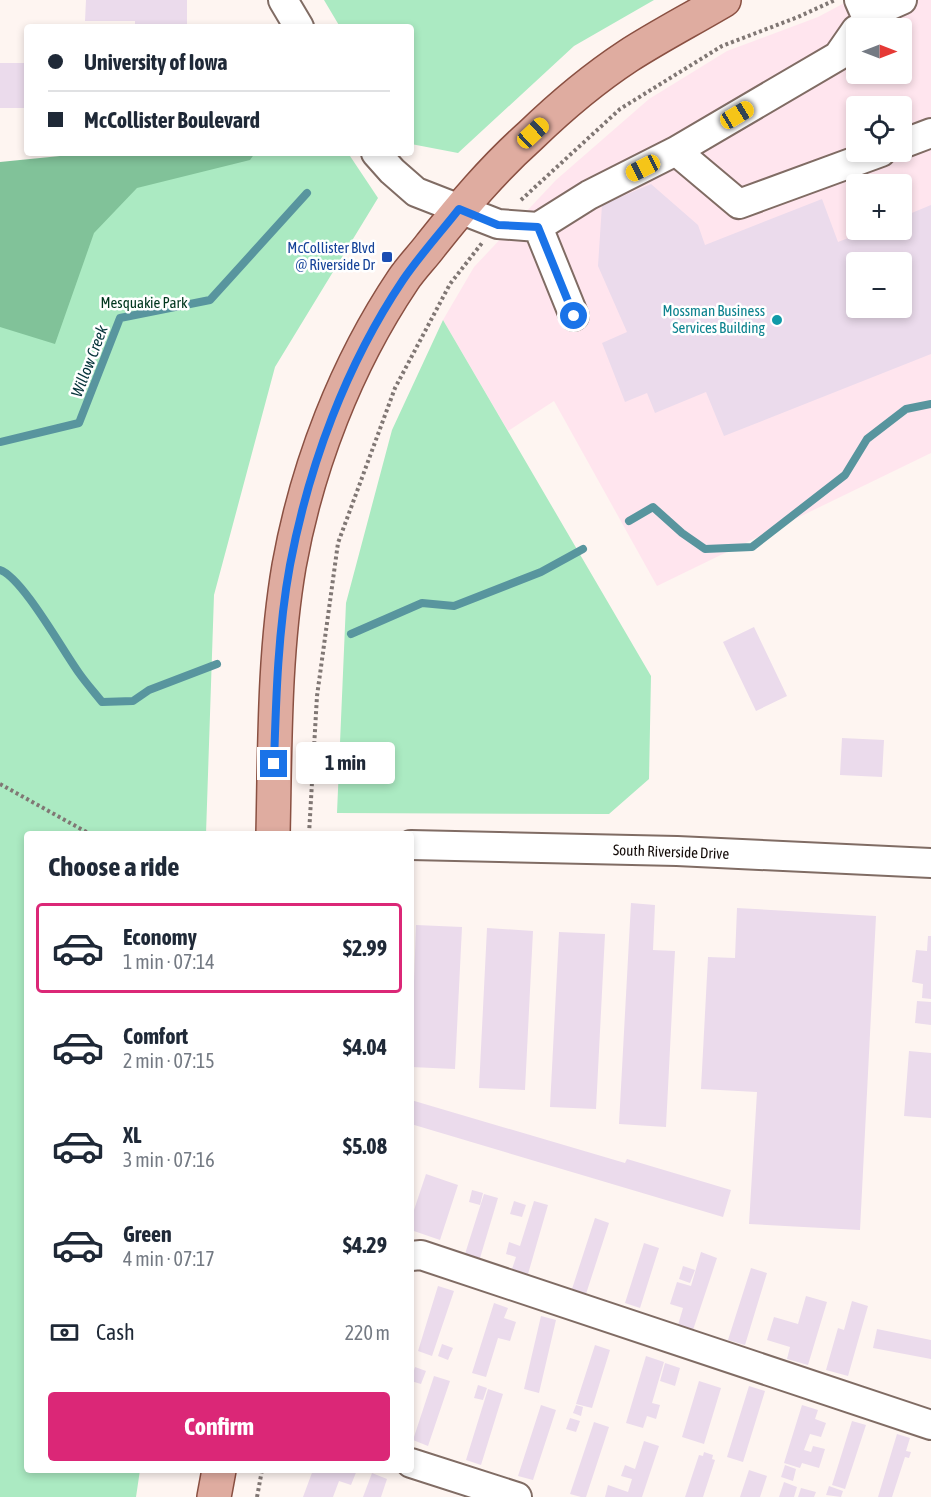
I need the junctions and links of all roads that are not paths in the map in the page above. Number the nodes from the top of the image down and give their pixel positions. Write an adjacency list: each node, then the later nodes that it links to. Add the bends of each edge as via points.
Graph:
1 (283, 0): 5 (street)
2 (724, 0): 12 (main road, via 627,57 562,106 503,160)
3 (902, 0): 4 (street)
4 (862, 18)
5 (297, 24)
6 (846, 43): 9 (street, via 838,56)
7 (931, 133): 8 (street)
8 (912, 140)
9 (676, 151): 11 (street, via 739,204); 13 (street, via 589,195)
10 (379, 156): 12 (street, via 416,192)
11 (854, 162)
12 (459, 209): 13 (street, via 498,225); 15 (main road, via 403,279 367,342 332,414 305,497 279,646)
13 (538, 227): 14 (street)
14 (574, 316)
15 (273, 831)
16 (414, 845): 17 (street, South Riverside Drive, via 677,851)
17 (931, 863)
18 (414, 1256): 19 (street)
19 (931, 1425)
20 (414, 1464): 23 (street)
21 (218, 1473): 22 (main road)
22 (214, 1497)
23 (517, 1497)

